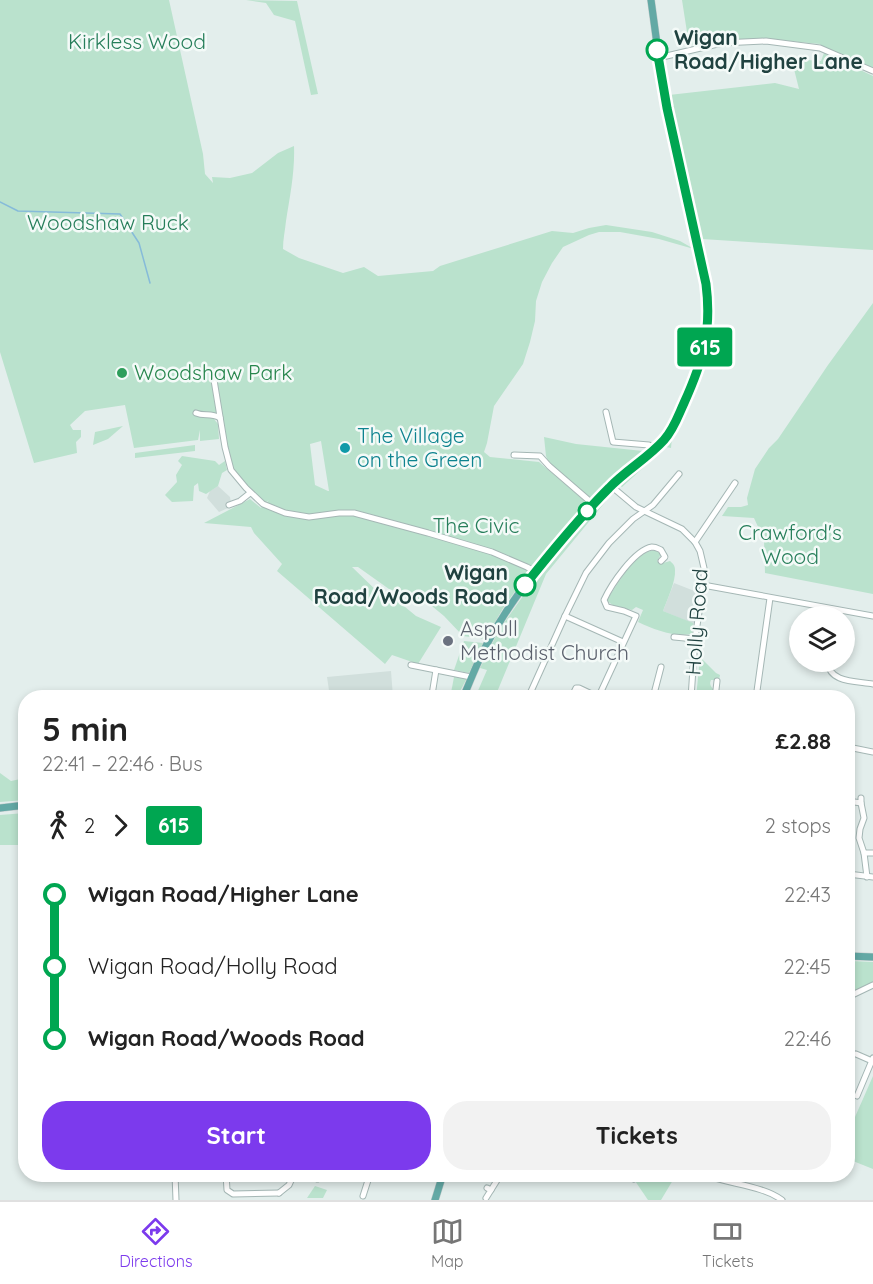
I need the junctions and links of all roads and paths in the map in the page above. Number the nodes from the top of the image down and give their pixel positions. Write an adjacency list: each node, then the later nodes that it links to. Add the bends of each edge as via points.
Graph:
1 (651, 0): 2 (main road)
2 (658, 58): 3 (street, via 722,44 765,41 820,48); 8 (main road, via 709,301 702,360 673,428)
3 (873, 71)
4 (214, 380): 7 (street)
5 (606, 412): 8 (street, via 613,442)
6 (196, 413): 7 (street)
7 (220, 418): 13 (street, via 231,470)
8 (655, 449): 12 (main road)
9 (514, 455): 14 (street, via 540,456)
10 (679, 474): 16 (street)
11 (735, 483): 17 (street)
12 (611, 486): 14 (main road); 16 (street, Holly Road)
13 (250, 493): 15 (street); 19 (street, via 263,504 285,513 309,517 354,513 492,552)
14 (593, 504): 19 (main road)
15 (229, 505)
16 (645, 512): 17 (street, Holly Road, via 682,529); 24 (street, via 633,519 598,556)
17 (695, 542): 20 (street, Holly Road, via 704,568)
18 (665, 559): 28 (street, via 657,548 644,550 622,572 604,600 607,607 637,613)
19 (536, 572): 33 (main road, via 501,620)
20 (703, 585): 21 (street); 27 (street, Holly Road)
21 (770, 598): 22 (street); 43 (street)
22 (806, 606)
23 (855, 614): 25 (street)
24 (565, 616): 28 (street); 38 (street)
25 (873, 616)
26 (674, 638): 27 (street)
27 (695, 639): 41 (street, Holly Road)
28 (623, 642): 39 (street)
29 (411, 665): 31 (street)
30 (662, 668): 40 (street)
31 (436, 670): 33 (street); 36 (street)
32 (831, 672): 35 (street, via 842,679)
33 (471, 677): 37 (main road)
34 (717, 681): 42 (street)
35 (873, 684)
36 (433, 690)
37 (466, 690)
38 (532, 690)
39 (601, 690)
40 (654, 690)
41 (692, 690)
42 (716, 690)
43 (757, 690)
44 (855, 748): 45 (street)
45 (873, 752)
46 (855, 801): 49 (street, via 861,801 864,818 859,838)
47 (18, 806): 48 (main road)
48 (0, 808)
49 (864, 853): 50 (street); 52 (street)
50 (873, 853)
51 (855, 875): 52 (street)
52 (870, 877)
53 (855, 957): 54 (main road)
54 (873, 957)
55 (873, 985): 56 (street)
56 (855, 994)
57 (856, 1054): 58 (street)
58 (872, 1060): 59 (street)
59 (857, 1096)
60 (175, 1182): 70 (street)
61 (226, 1182): 67 (street, via 227,1190 233,1194)
62 (290, 1182): 67 (street)
63 (367, 1182): 68 (street)
64 (441, 1182): 72 (main road)
65 (495, 1182): 69 (street)
66 (734, 1182): 73 (street)
67 (279, 1193): 71 (street)
68 (363, 1196)
69 (486, 1197)
70 (176, 1200)
71 (283, 1200)
72 (435, 1200)
73 (782, 1200)

